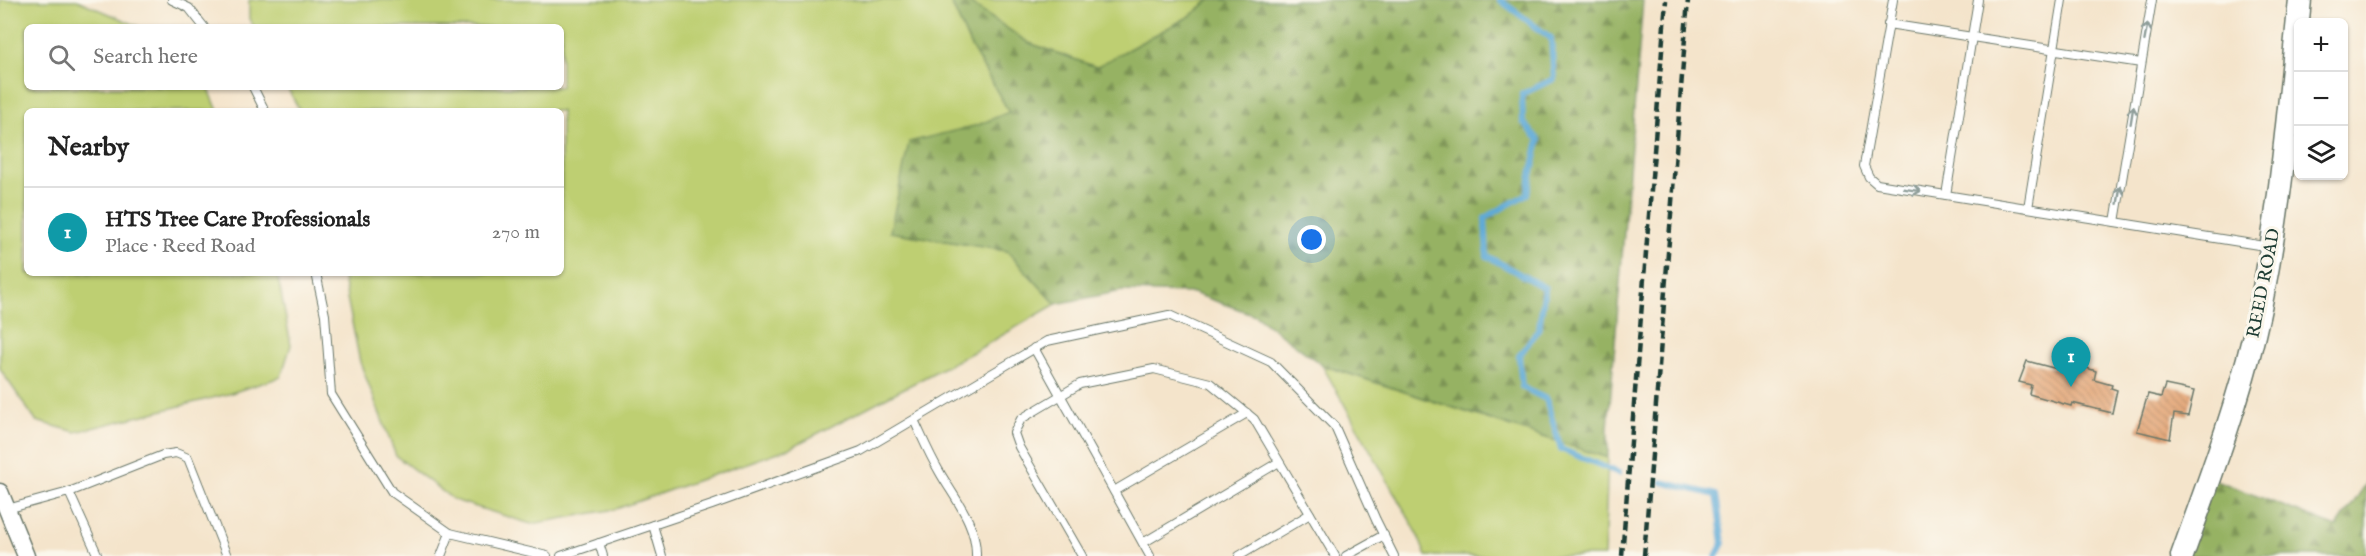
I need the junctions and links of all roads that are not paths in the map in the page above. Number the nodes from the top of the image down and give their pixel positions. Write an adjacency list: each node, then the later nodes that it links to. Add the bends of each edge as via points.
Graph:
1 (172, 0): 7 (lane, via 189,9)
2 (1893, 0): 8 (lane)
3 (1978, 0): 9 (lane)
4 (2062, 0): 10 (lane)
5 (2152, 0): 11 (lane, one-way to 5)
6 (2301, 0): 17 (street, REED ROAD)
7 (202, 24)
8 (1888, 24): 9 (lane); 14 (lane, one-way to 14, via 1864,166 1877,184)
9 (1972, 37): 10 (lane); 14 (lane)
10 (2054, 50): 11 (lane); 15 (lane)
11 (2141, 63): 16 (lane, one-way to 11)
12 (254, 90): 13 (lane)
13 (264, 108)
14 (1946, 195): 15 (lane)
15 (2028, 208): 16 (lane)
16 (2115, 222): 17 (lane)
17 (2271, 247): 49 (street, REED ROAD, via 2237,397)
18 (317, 276): 30 (lane, via 325,315 331,394 392,492)
19 (1034, 348): 20 (lane); 22 (lane); 31 (lane, via 1047,341 1169,315 1271,362 1335,427)
20 (1061, 395): 21 (lane, via 1080,384 1154,369 1210,383); 24 (lane); 43 (lane, via 1021,419 1014,433)
21 (1247, 413): 23 (lane); 24 (lane)
22 (914, 420): 29 (lane, via 861,451); 42 (lane, via 931,458 962,506)
23 (1279, 462): 28 (lane); 33 (lane)
24 (1114, 491): 33 (lane)
25 (0, 492): 27 (street)
26 (69, 492): 27 (lane); 35 (lane); 36 (lane, via 176,453 188,458)
27 (7, 509): 34 (street)
28 (1310, 514): 45 (lane); 46 (lane)
29 (653, 525): 32 (lane); 41 (lane)
30 (450, 533): 37 (lane); 38 (lane)
31 (1384, 535): 47 (lane); 48 (lane)
32 (598, 543): 39 (lane); 40 (lane)
33 (1143, 543): 44 (lane)
34 (26, 556)
35 (98, 556)
36 (226, 556)
37 (441, 556)
38 (547, 556)
39 (561, 556)
40 (603, 556)
41 (662, 556)
42 (976, 556)
43 (1082, 556)
44 (1150, 556)
45 (1239, 556)
46 (1335, 556)
47 (1346, 556)
48 (1394, 556)
49 (2182, 556)

